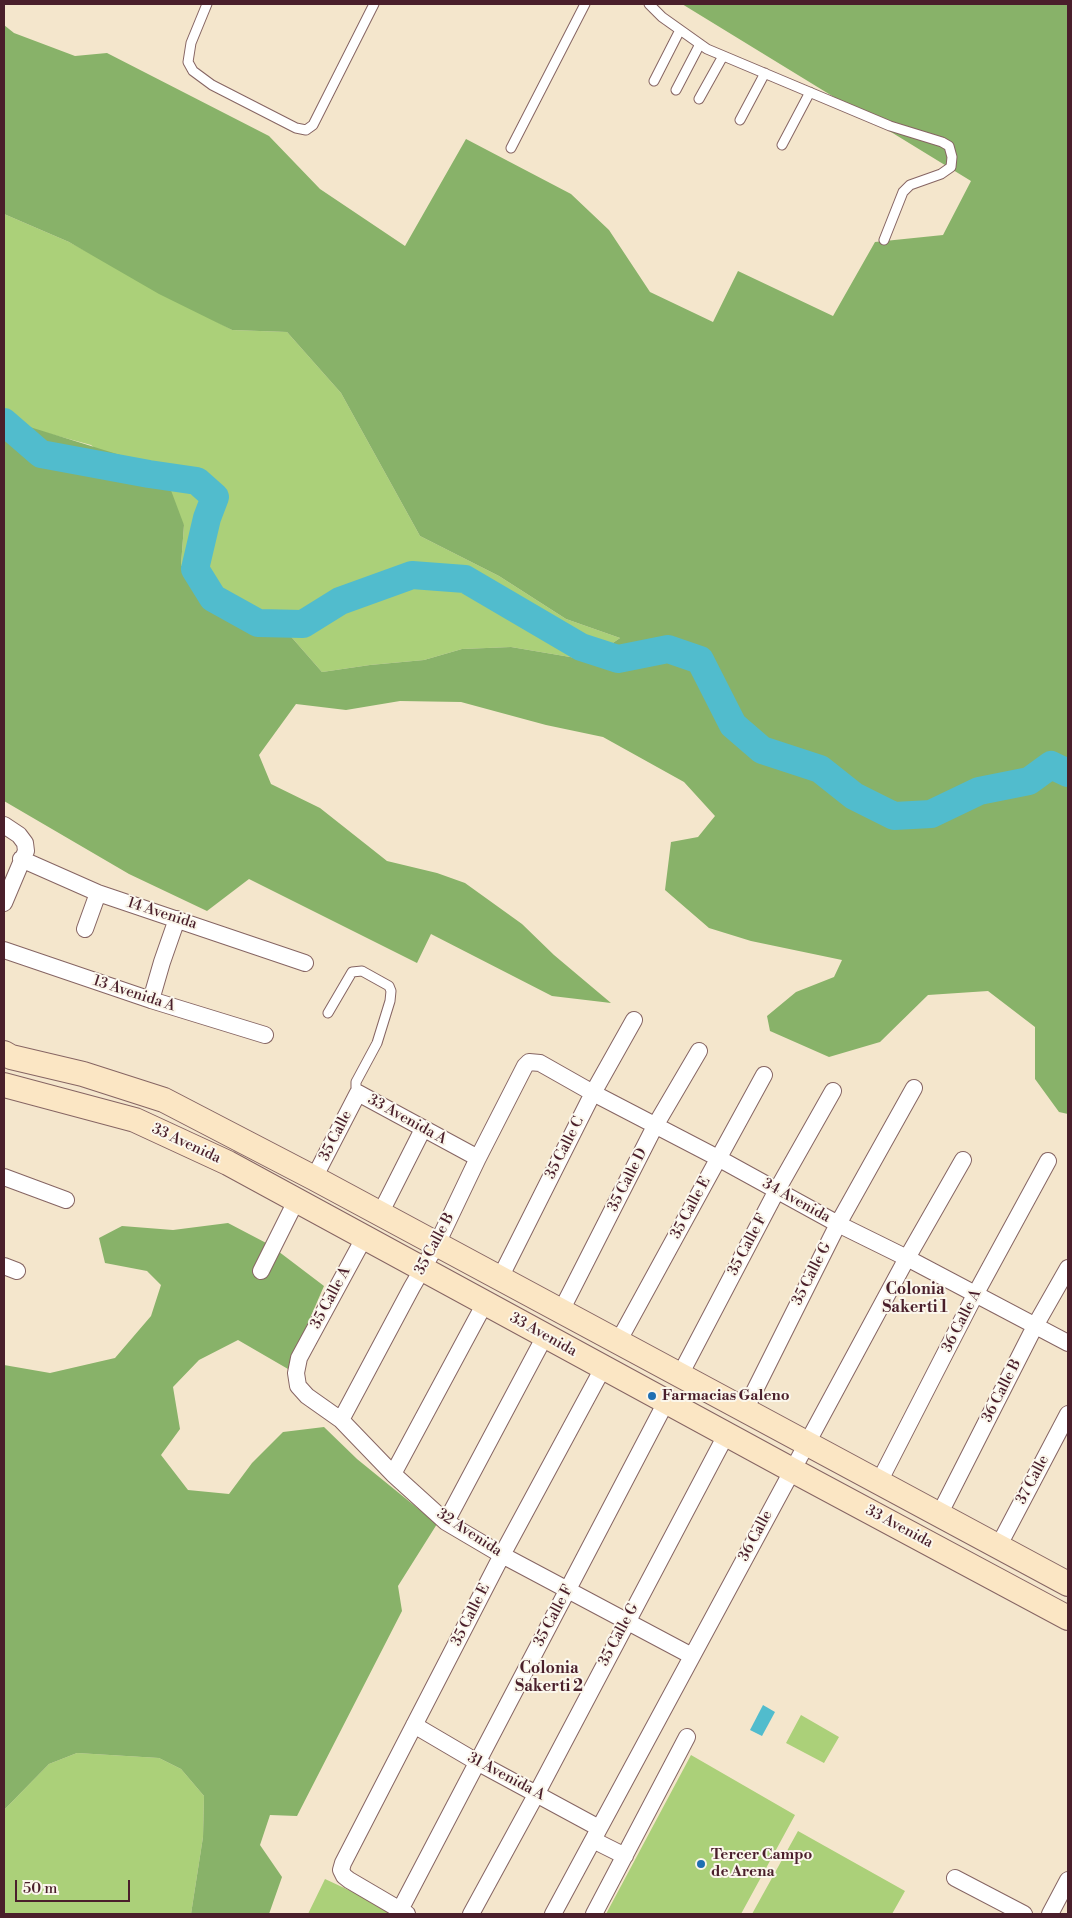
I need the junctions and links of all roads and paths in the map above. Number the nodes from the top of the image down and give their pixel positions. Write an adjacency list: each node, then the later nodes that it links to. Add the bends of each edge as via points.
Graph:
1 (206, 4): 2 (lane, via 191,43 188,62 193,71 212,85 296,128 306,130 313,125)
2 (374, 4)
3 (585, 4): 15 (lane)
4 (649, 4): 5 (lane)
5 (680, 30): 6 (lane); 9 (lane)
6 (700, 44): 7 (lane); 10 (lane)
7 (723, 56): 8 (lane); 12 (lane)
8 (765, 73): 11 (lane); 13 (lane)
9 (654, 81)
10 (676, 90)
11 (810, 92): 14 (lane); 16 (lane, via 890,126 949,146 951,167 910,185 903,192)
12 (699, 99)
13 (740, 120)
14 (782, 145)
15 (511, 148)
16 (884, 240)
17 (4, 825): 18 (street, via 25,843)
18 (22, 859): 19 (street, 14 Avenida); 20 (street)
19 (98, 893): 21 (street, 14 Avenida); 22 (street)
20 (4, 903)
21 (177, 919): 24 (street, 14 Avenida); 25 (street)
22 (85, 930)
23 (4, 950): 25 (street, 13 Avenida A)
24 (305, 963)
25 (151, 1000): 28 (street, 13 Avenida A)
26 (328, 1013): 36 (lane, 33 Avenida A, via 352,972 362,971 389,986 391,991 381,1032 356,1082)
27 (634, 1020): 37 (street, 35 Calle C)
28 (264, 1035)
29 (699, 1051): 38 (street, 35 Calle D)
30 (4, 1053): 45 (street, 33 Avenida, via 164,1100)
31 (525, 1066): 37 (street, 34 Avenida, via 529,1062 540,1063); 40 (street, 35 Calle B)
32 (764, 1076): 41 (street, 35 Calle E)
33 (4, 1085): 48 (street, 33 Avenida, via 135,1120 228,1163)
34 (914, 1088): 50 (street, 35 Calle G)
35 (833, 1091): 46 (street, 35 Calle F)
36 (358, 1093): 39 (street, 33 Avenida A); 45 (street, 35 Calle)
37 (593, 1093): 38 (street, 34 Avenida); 57 (street, 35 Calle C)
38 (655, 1126): 41 (street, 34 Avenida); 60 (street, 35 Calle D)
39 (423, 1129): 40 (street, 33 Avenida A); 49 (street)
40 (478, 1158): 52 (street, 35 Calle B)
41 (718, 1158): 46 (street, 34 Avenida); 63 (street, 35 Calle E)
42 (963, 1160): 53 (street, 36 Calle)
43 (1048, 1161): 58 (street, 36 Calle A)
44 (4, 1177): 47 (street)
45 (314, 1178): 49 (street, 33 Avenida)
46 (777, 1190): 50 (street, 34 Avenida); 67 (street, 35 Calle F)
47 (66, 1200)
48 (296, 1201): 51 (street, 33 Avenida); 56 (street)
49 (380, 1214): 52 (street, 33 Avenida)
50 (838, 1224): 53 (street, 34 Avenida); 69 (street, 35 Calle G)
51 (364, 1238): 55 (street, 33 Avenida); 65 (street, 35 Calle A)
52 (437, 1244): 55 (street, 35 Calle B); 57 (street, 33 Avenida)
53 (907, 1258): 58 (street, 34 Avenida); 73 (street, 36 Calle)
54 (1068, 1268): 61 (street, 36 Calle B)
55 (422, 1270): 59 (street, 33 Avenida); 71 (street, 35 Calle B)
56 (261, 1271)
57 (500, 1278): 60 (street, 33 Avenida)
58 (975, 1295): 61 (street, 34 Avenida); 76 (street, 36 Calle A)
59 (485, 1303): 62 (street, 33 Avenida); 75 (street)
60 (561, 1311): 63 (street, 33 Avenida)
61 (1035, 1326): 64 (street, 34 Avenida); 77 (street, 36 Calle B)
62 (545, 1336): 66 (street, 33 Avenida); 78 (street)
63 (618, 1342): 67 (street, 33 Avenida)
64 (1068, 1343)
65 (299, 1358): 71 (street, 32 Avenida, via 298,1386 306,1396)
66 (603, 1368): 68 (street, 33 Avenida); 80 (street, 35 Calle E)
67 (680, 1374): 69 (street, 33 Avenida)
68 (666, 1402): 72 (street, 33 Avenida); 82 (street, 35 Calle F)
69 (745, 1410): 73 (street, 33 Avenida)
70 (1068, 1414): 79 (street, 37 Calle)
71 (341, 1420): 75 (street, 32 Avenida)
72 (726, 1434): 74 (street, 33 Avenida); 84 (street, 35 Calle G)
73 (807, 1444): 74 (street, 36 Calle); 76 (street, 33 Avenida)
74 (792, 1470): 83 (street, 33 Avenida); 85 (street, 36 Calle)
75 (393, 1474): 78 (street, 32 Avenida)
76 (879, 1482): 77 (street, 33 Avenida)
77 (939, 1515): 79 (street, 33 Avenida)
78 (446, 1522): 80 (street, 32 Avenida)
79 (998, 1546): 81 (street, 33 Avenida)
80 (502, 1556): 82 (street, 32 Avenida); 86 (street, 35 Calle E)
81 (1067, 1580)
82 (568, 1590): 84 (street, 32 Avenida); 88 (street, 35 Calle F)
83 (1068, 1618)
84 (626, 1621): 85 (street, 32 Avenida); 89 (street, 35 Calle G)
85 (692, 1656): 90 (street, 36 Calle)
86 (414, 1725): 88 (street, 31 Avenida A); 94 (street, 35 Calle E, via 341,1870 349,1880)
87 (687, 1737): 91 (street)
88 (477, 1762): 89 (street, 31 Avenida A); 94 (street, 35 Calle F)
89 (537, 1793): 90 (street, 31 Avenida A); 95 (street, 35 Calle G)
90 (596, 1834): 91 (street, 31 Avenida A); 96 (street, 36 Calle)
91 (625, 1856): 97 (street)
92 (955, 1878): 98 (street)
93 (1068, 1880): 99 (street)
94 (404, 1912)
95 (471, 1914)
96 (553, 1914)
97 (594, 1914)
98 (1024, 1914)
99 (1050, 1914)

